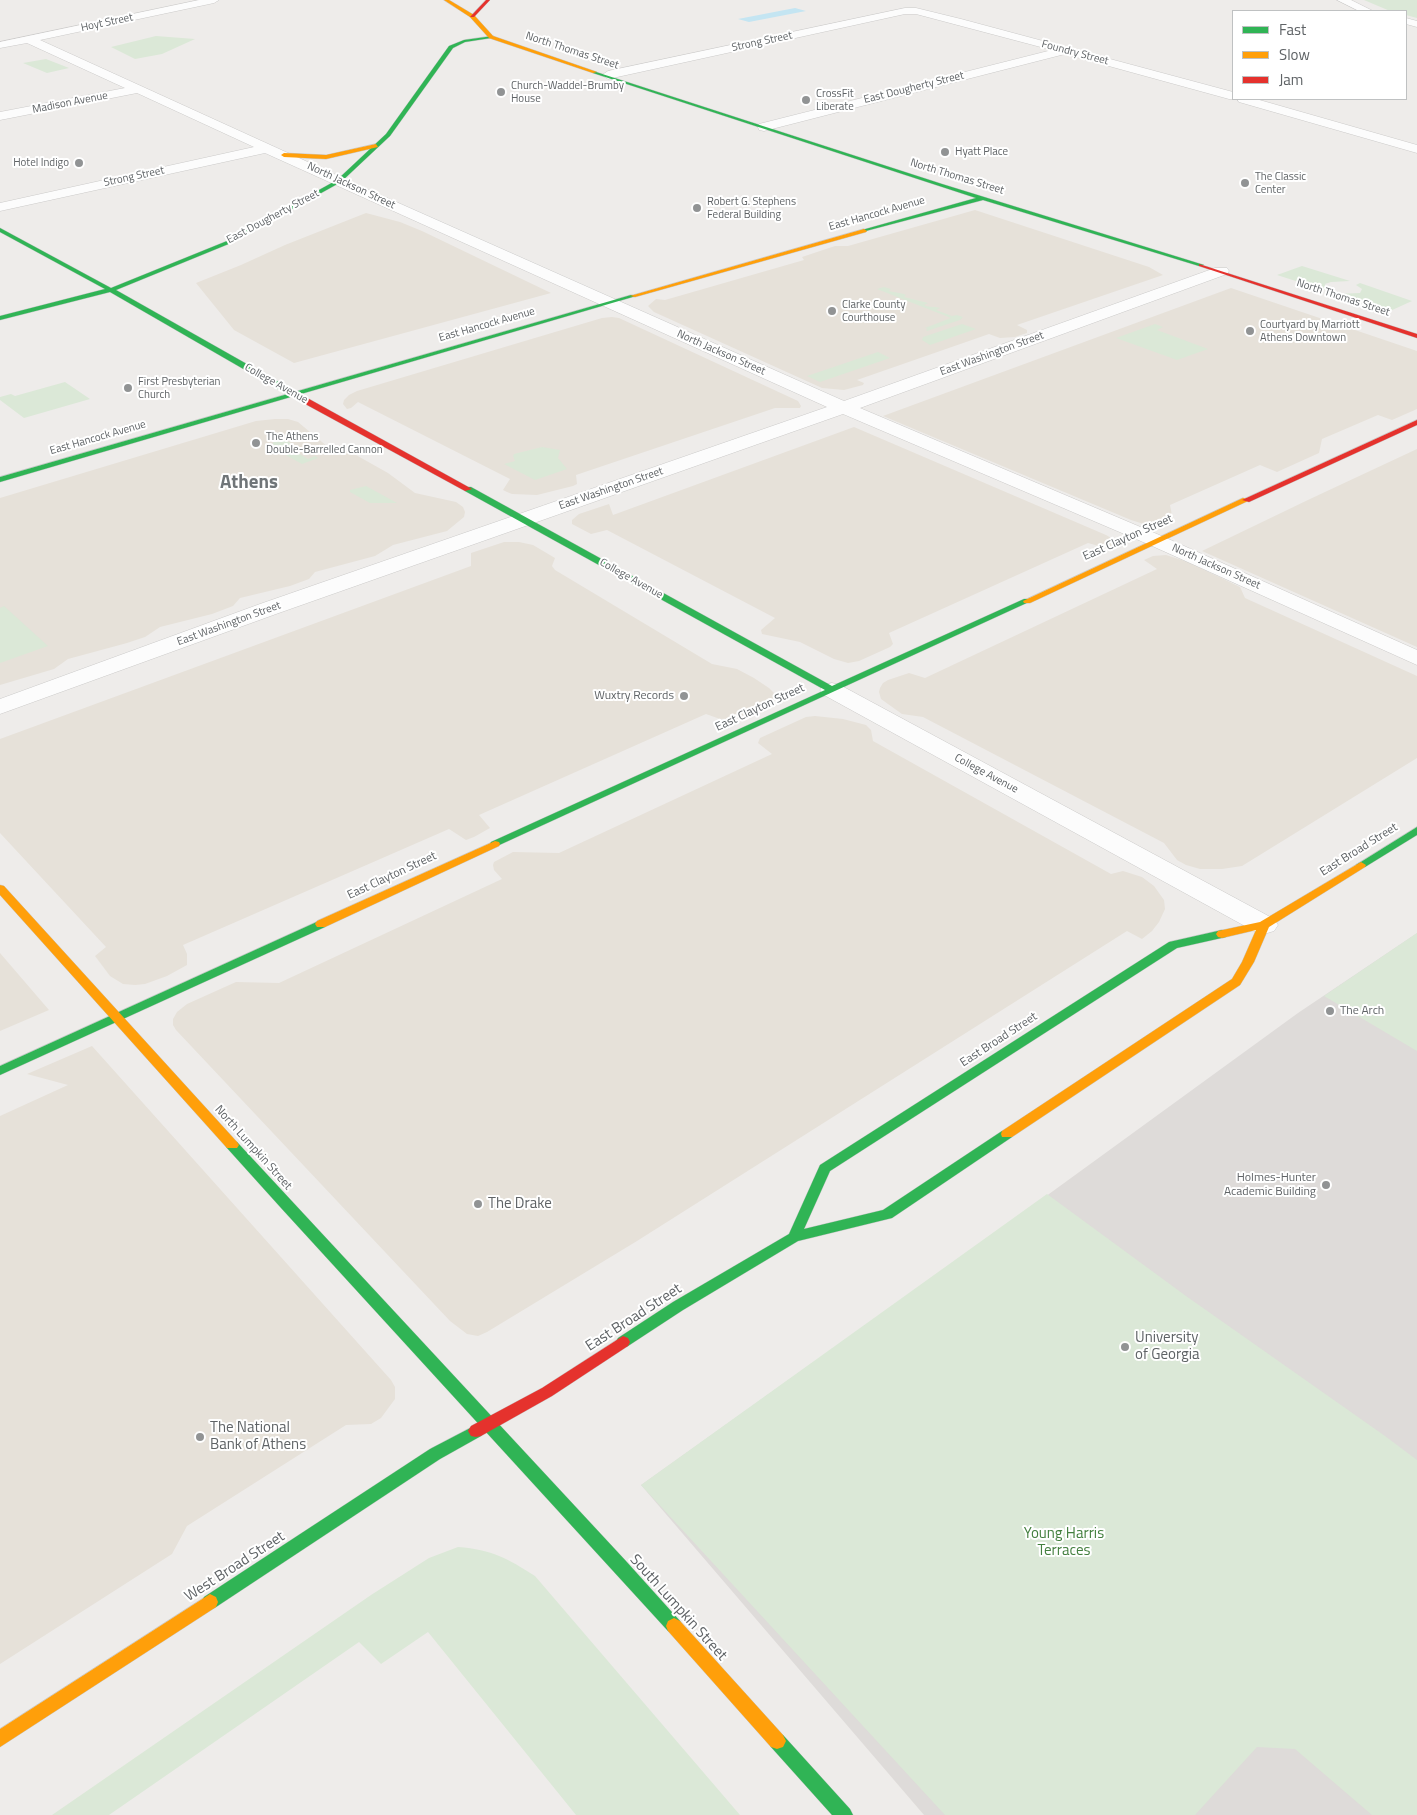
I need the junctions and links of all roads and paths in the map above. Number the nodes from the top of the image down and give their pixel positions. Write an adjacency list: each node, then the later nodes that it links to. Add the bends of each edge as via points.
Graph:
1 (214, 0): 9 (street, Hoyt Street)
2 (446, 0): 7 (main road)
3 (488, 0): 7 (main road)
4 (1342, 0): 5 (street)
5 (1366, 10)
6 (916, 11): 12 (street, Foundry Street); 13 (street, Strong Street, via 889,13)
7 (470, 23): 8 (main road); 11 (main road, East Dougherty Street, via 448,40)
8 (491, 37): 11 (main road); 13 (main road, North Thomas Street)
9 (28, 39): 10 (street, Hoyt Street); 14 (street, North Jackson Street)
10 (0, 45)
11 (451, 47): 19 (main road, East Dougherty Street)
12 (1065, 51): 15 (street, Foundry Street); 18 (street, East Dougherty Street)
13 (608, 75): 18 (main road, North Thomas Street)
14 (140, 89): 17 (street, Madison Avenue); 20 (street, North Jackson Street)
15 (1232, 96)
16 (1246, 100): 21 (street)
17 (0, 116)
18 (764, 127): 24 (main road, North Thomas Street)
19 (377, 146): 22 (main road, via 326,157); 23 (main road, East Dougherty Street)
20 (269, 148): 22 (street, North Jackson Street); 25 (street, Strong Street)
21 (1417, 149)
22 (284, 155): 23 (street, North Jackson Street)
23 (339, 181): 28 (main road, East Dougherty Street, via 229,242); 29 (street, North Jackson Street)
24 (983, 198): 27 (main road, North Thomas Street); 29 (main road, East Hancock Avenue)
25 (0, 207)
26 (0, 230): 28 (main road, College Avenue)
27 (1221, 271): 31 (main road, North Thomas Street); 33 (street, East Washington Street)
28 (111, 290): 30 (main road, East Dougherty Street); 32 (main road, College Avenue)
29 (609, 302): 32 (main road, East Hancock Avenue); 33 (street, North Jackson Street)
30 (0, 318)
31 (1417, 336)
32 (294, 395): 35 (main road, East Hancock Avenue); 36 (main road, College Avenue)
33 (844, 408): 36 (street, East Washington Street); 37 (street, North Jackson Street)
34 (1417, 422): 37 (main road, East Clayton Street)
35 (0, 480)
36 (525, 520): 39 (main road, College Avenue); 40 (street, East Washington Street)
37 (1157, 541): 38 (street, North Jackson Street); 39 (main road, East Clayton Street)
38 (1417, 658)
39 (832, 690): 43 (street, College Avenue); 44 (main road, East Clayton Street)
40 (0, 706)
41 (1417, 830): 43 (main road, East Broad Street)
42 (0, 888): 44 (main road, North Lumpkin Street)
43 (1264, 925): 46 (main road, East Broad Street, via 1236,982 887,1214); 46 (main road, East Broad Street, via 1173,945 825,1168)
44 (116, 1018): 45 (main road, East Clayton Street); 47 (main road, North Lumpkin Street)
45 (0, 1071)
46 (794, 1237): 47 (main road, East Broad Street, via 678,1306 547,1392)
47 (489, 1423): 48 (main road, West Broad Street, via 435,1454); 49 (main road, South Lumpkin Street)
48 (0, 1739)
49 (844, 1815)

